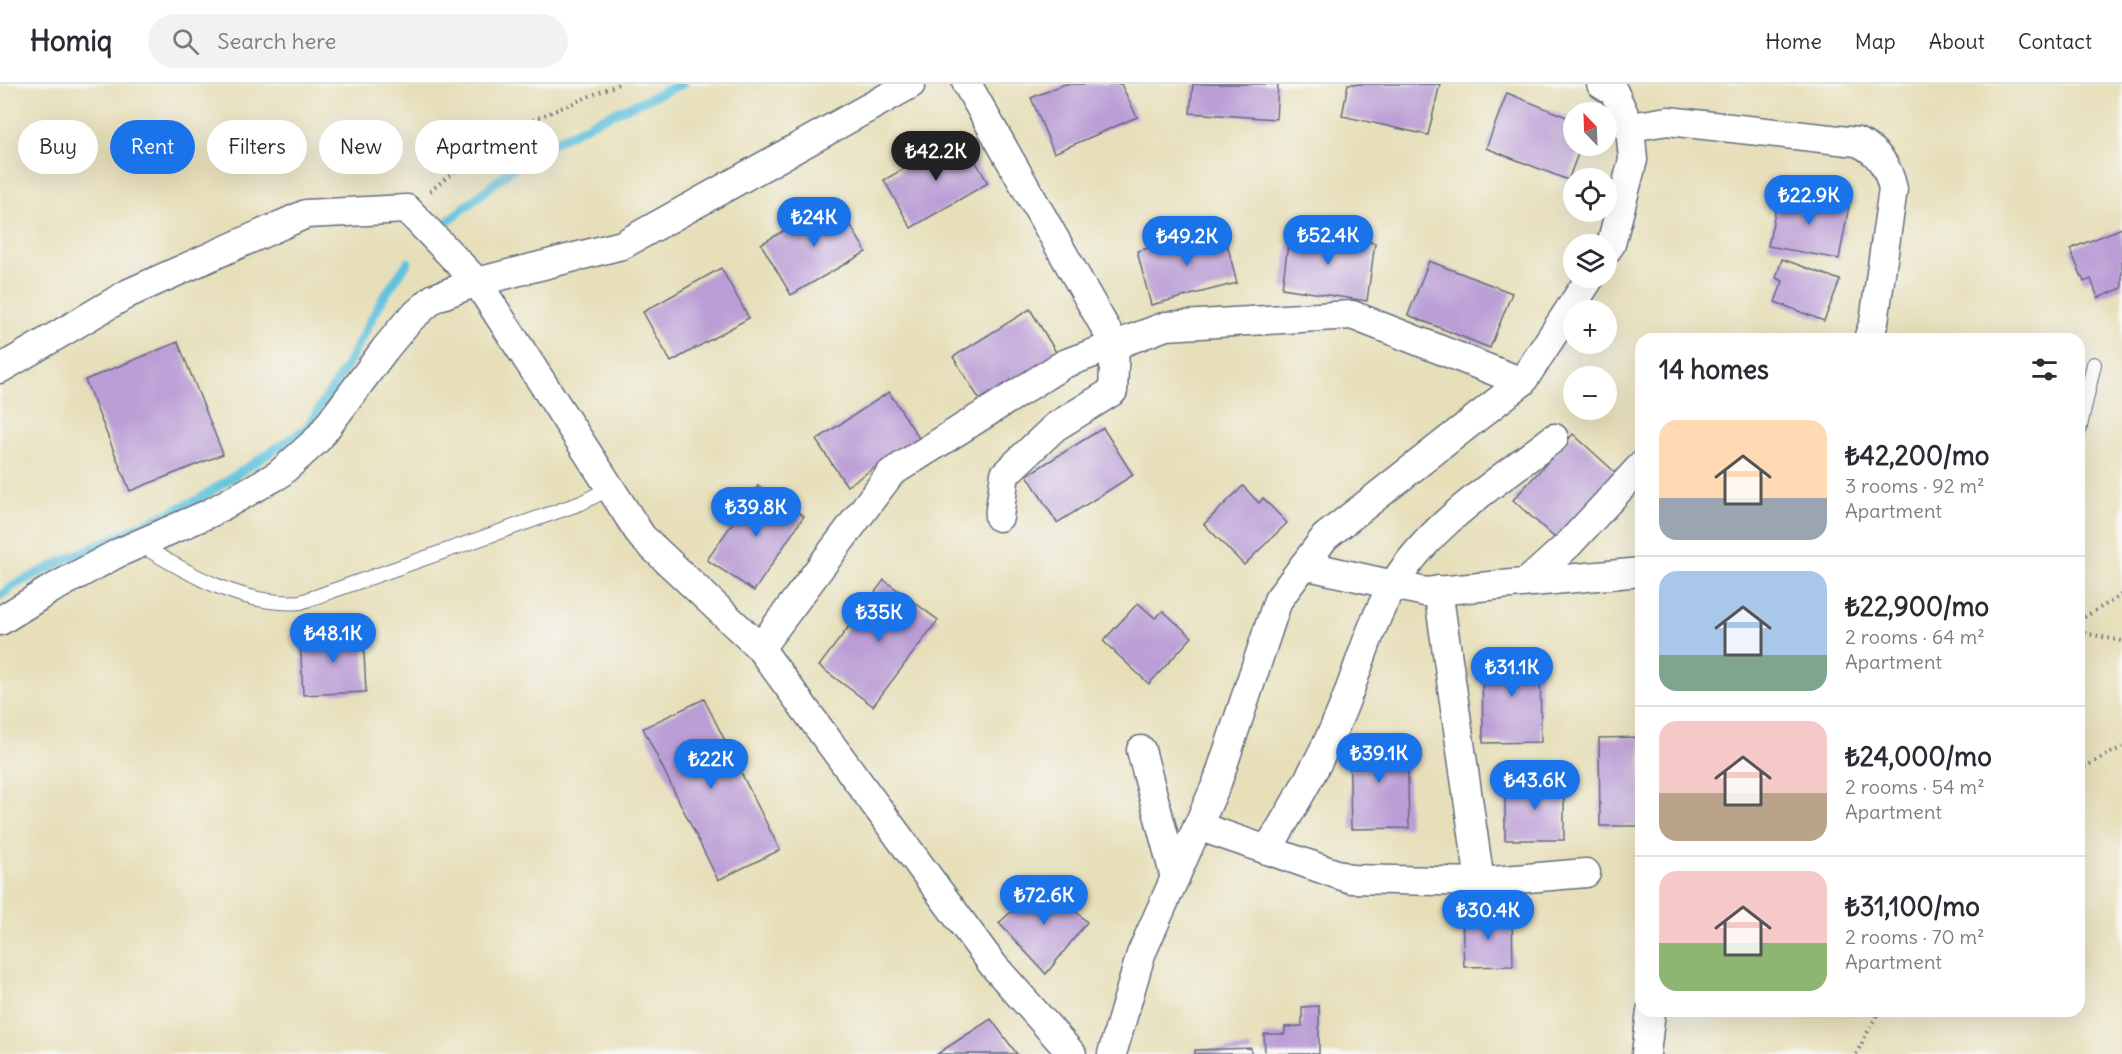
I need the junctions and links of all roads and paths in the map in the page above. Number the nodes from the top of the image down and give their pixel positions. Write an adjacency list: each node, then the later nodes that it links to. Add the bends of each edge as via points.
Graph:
1 (619, 84): 6 (path, via 537,118 480,151)
2 (911, 84): 8 (street, via 622,245)
3 (967, 84): 11 (street)
4 (1601, 84): 5 (street, via 1614,92)
5 (1630, 127): 7 (street, via 1634,160); 10 (street, via 1680,122 1857,142 1876,153 1890,174 1893,189)
6 (407, 209): 8 (street); 13 (street, via 306,214 129,293)
7 (1614, 234)
8 (477, 282): 18 (street); 20 (street, via 434,298 408,321 318,439 278,475 210,513)
9 (1583, 288): 14 (street)
10 (1870, 333)
11 (1115, 345): 14 (street, via 1166,326 1352,315); 19 (street, via 1113,391 1055,427 1005,474); 31 (street, via 1064,364 891,473)
12 (2094, 364): 15 (lane)
13 (0, 369)
14 (1522, 382): 21 (street, via 1325,537)
15 (2085, 404)
16 (1554, 438): 24 (street, via 1444,525)
17 (1635, 472): 23 (street, via 1569,544)
18 (610, 488): 20 (lane, via 581,503 301,602 265,602 225,589); 31 (street, via 642,537)
19 (999, 517)
20 (140, 544): 28 (street, via 48,591)
21 (1304, 565): 24 (street); 35 (street, via 1278,600 1217,783)
22 (1635, 573): 23 (street)
23 (1527, 582): 25 (street)
24 (1393, 585): 25 (street); 36 (street, via 1363,651 1342,711)
25 (1438, 591): 39 (street)
26 (2122, 594): 27 (path)
27 (2085, 616)
28 (0, 621)
29 (2085, 633): 30 (path)
30 (2122, 641)
31 (760, 648): 42 (street, via 993,965)
32 (2122, 747): 34 (path)
33 (1141, 750): 38 (street)
34 (2085, 767)
35 (1198, 826): 36 (street); 38 (street)
36 (1267, 850): 39 (street, via 1351,879)
37 (1586, 873): 39 (street)
38 (1175, 878): 43 (street, via 1141,954)
39 (1480, 882)
40 (1650, 1017): 44 (street)
41 (1876, 1017): 45 (path)
42 (1072, 1054)
43 (1112, 1054)
44 (1646, 1054)
45 (1856, 1054)

